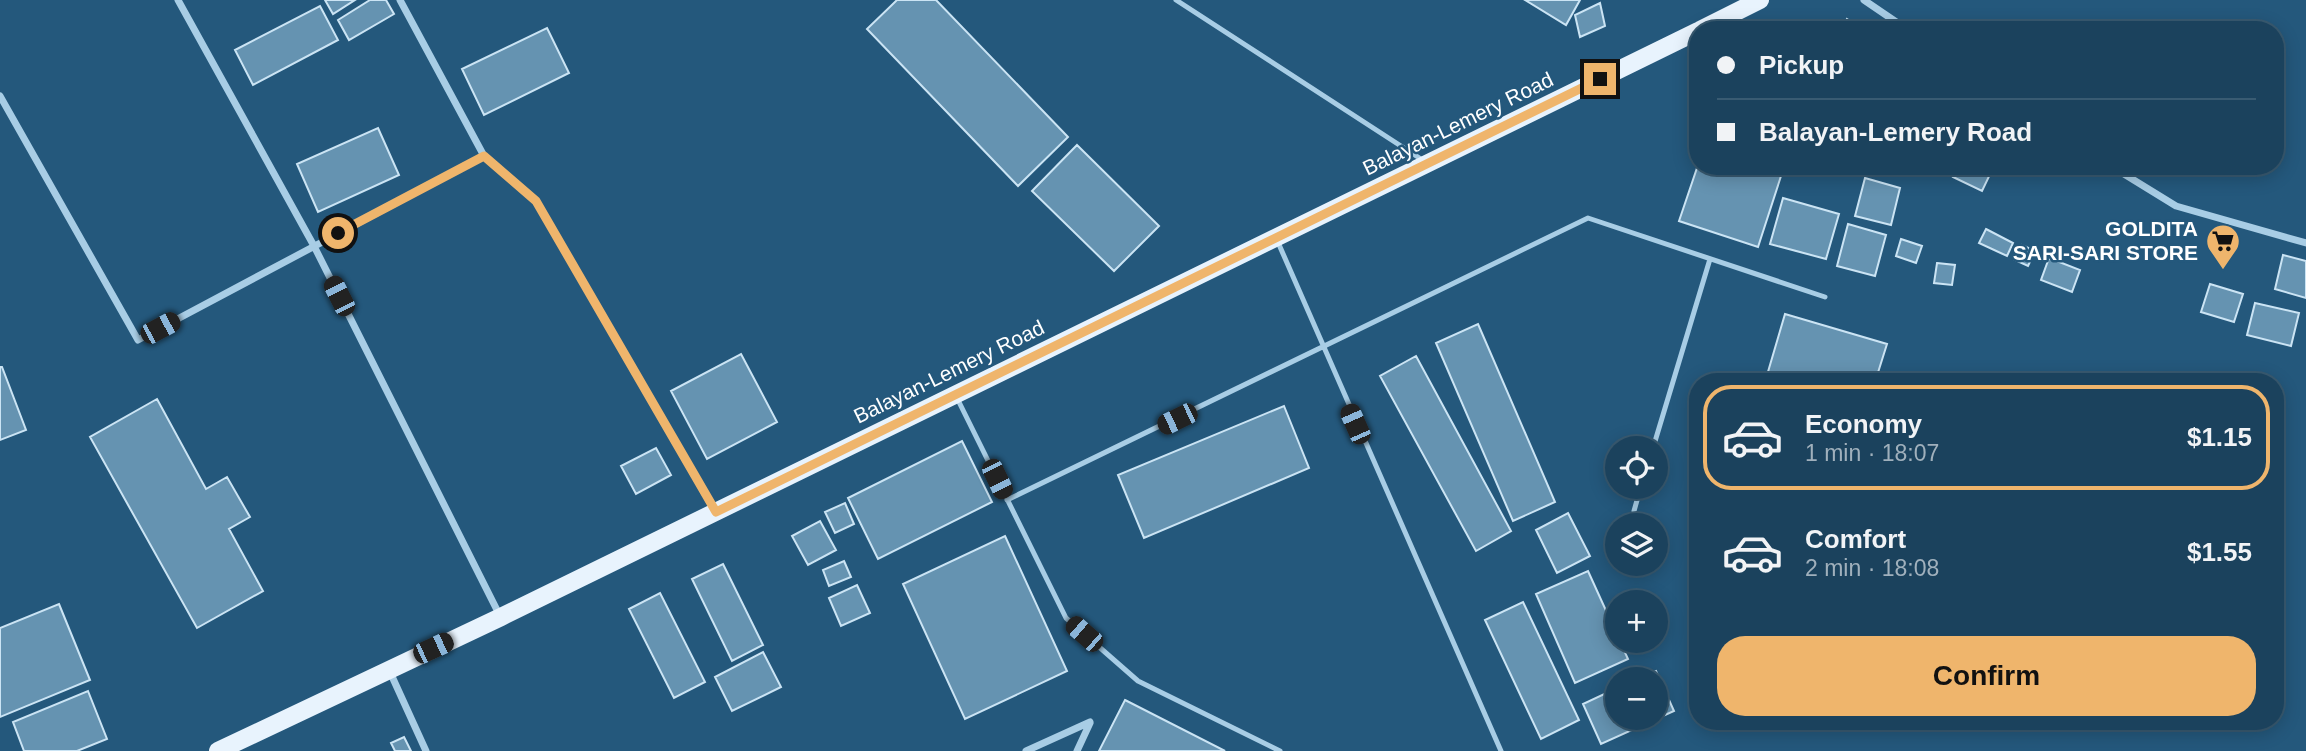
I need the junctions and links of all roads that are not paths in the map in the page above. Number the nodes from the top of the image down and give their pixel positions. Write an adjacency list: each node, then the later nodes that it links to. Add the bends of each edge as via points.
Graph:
1 (178, 0): 15 (street)
2 (400, 0): 10 (street)
3 (1176, 0): 11 (lane)
4 (1760, 0): 6 (main road, Balayan-Lemery Road)
5 (1864, 0): 7 (street)
6 (1717, 21)
7 (1895, 21)
8 (1689, 35): 11 (main road, Balayan-Lemery Road)
9 (0, 96): 15 (street, via 138,340)
10 (484, 156): 15 (street); 24 (street, via 536,201)
11 (1429, 164): 13 (main road, Balayan-Lemery Road)
12 (2126, 175): 14 (street, via 2176,206)
13 (1276, 237): 18 (lane); 19 (main road, Balayan-Lemery Road)
14 (2306, 243)
15 (314, 246): 25 (street)
16 (1710, 259): 17 (lane); 18 (lane, via 1588,218); 20 (lane)
17 (1825, 298)
18 (1322, 348): 22 (lane); 32 (lane)
19 (956, 395): 22 (lane); 24 (main road, Balayan-Lemery Road)
20 (1657, 436)
21 (1637, 499): 23 (lane)
22 (1007, 500): 31 (lane, via 1066,618 1138,681)
23 (1634, 511)
24 (716, 512): 25 (main road, Balayan-Lemery Road)
25 (501, 617): 26 (main road, Balayan-Lemery Road)
26 (388, 669): 27 (main road, Balayan-Lemery Road); 28 (street)
27 (218, 751)
28 (426, 751)
29 (1026, 751): 30 (street, via 1090,722)
30 (1077, 751)
31 (1280, 751)
32 (1501, 751)

